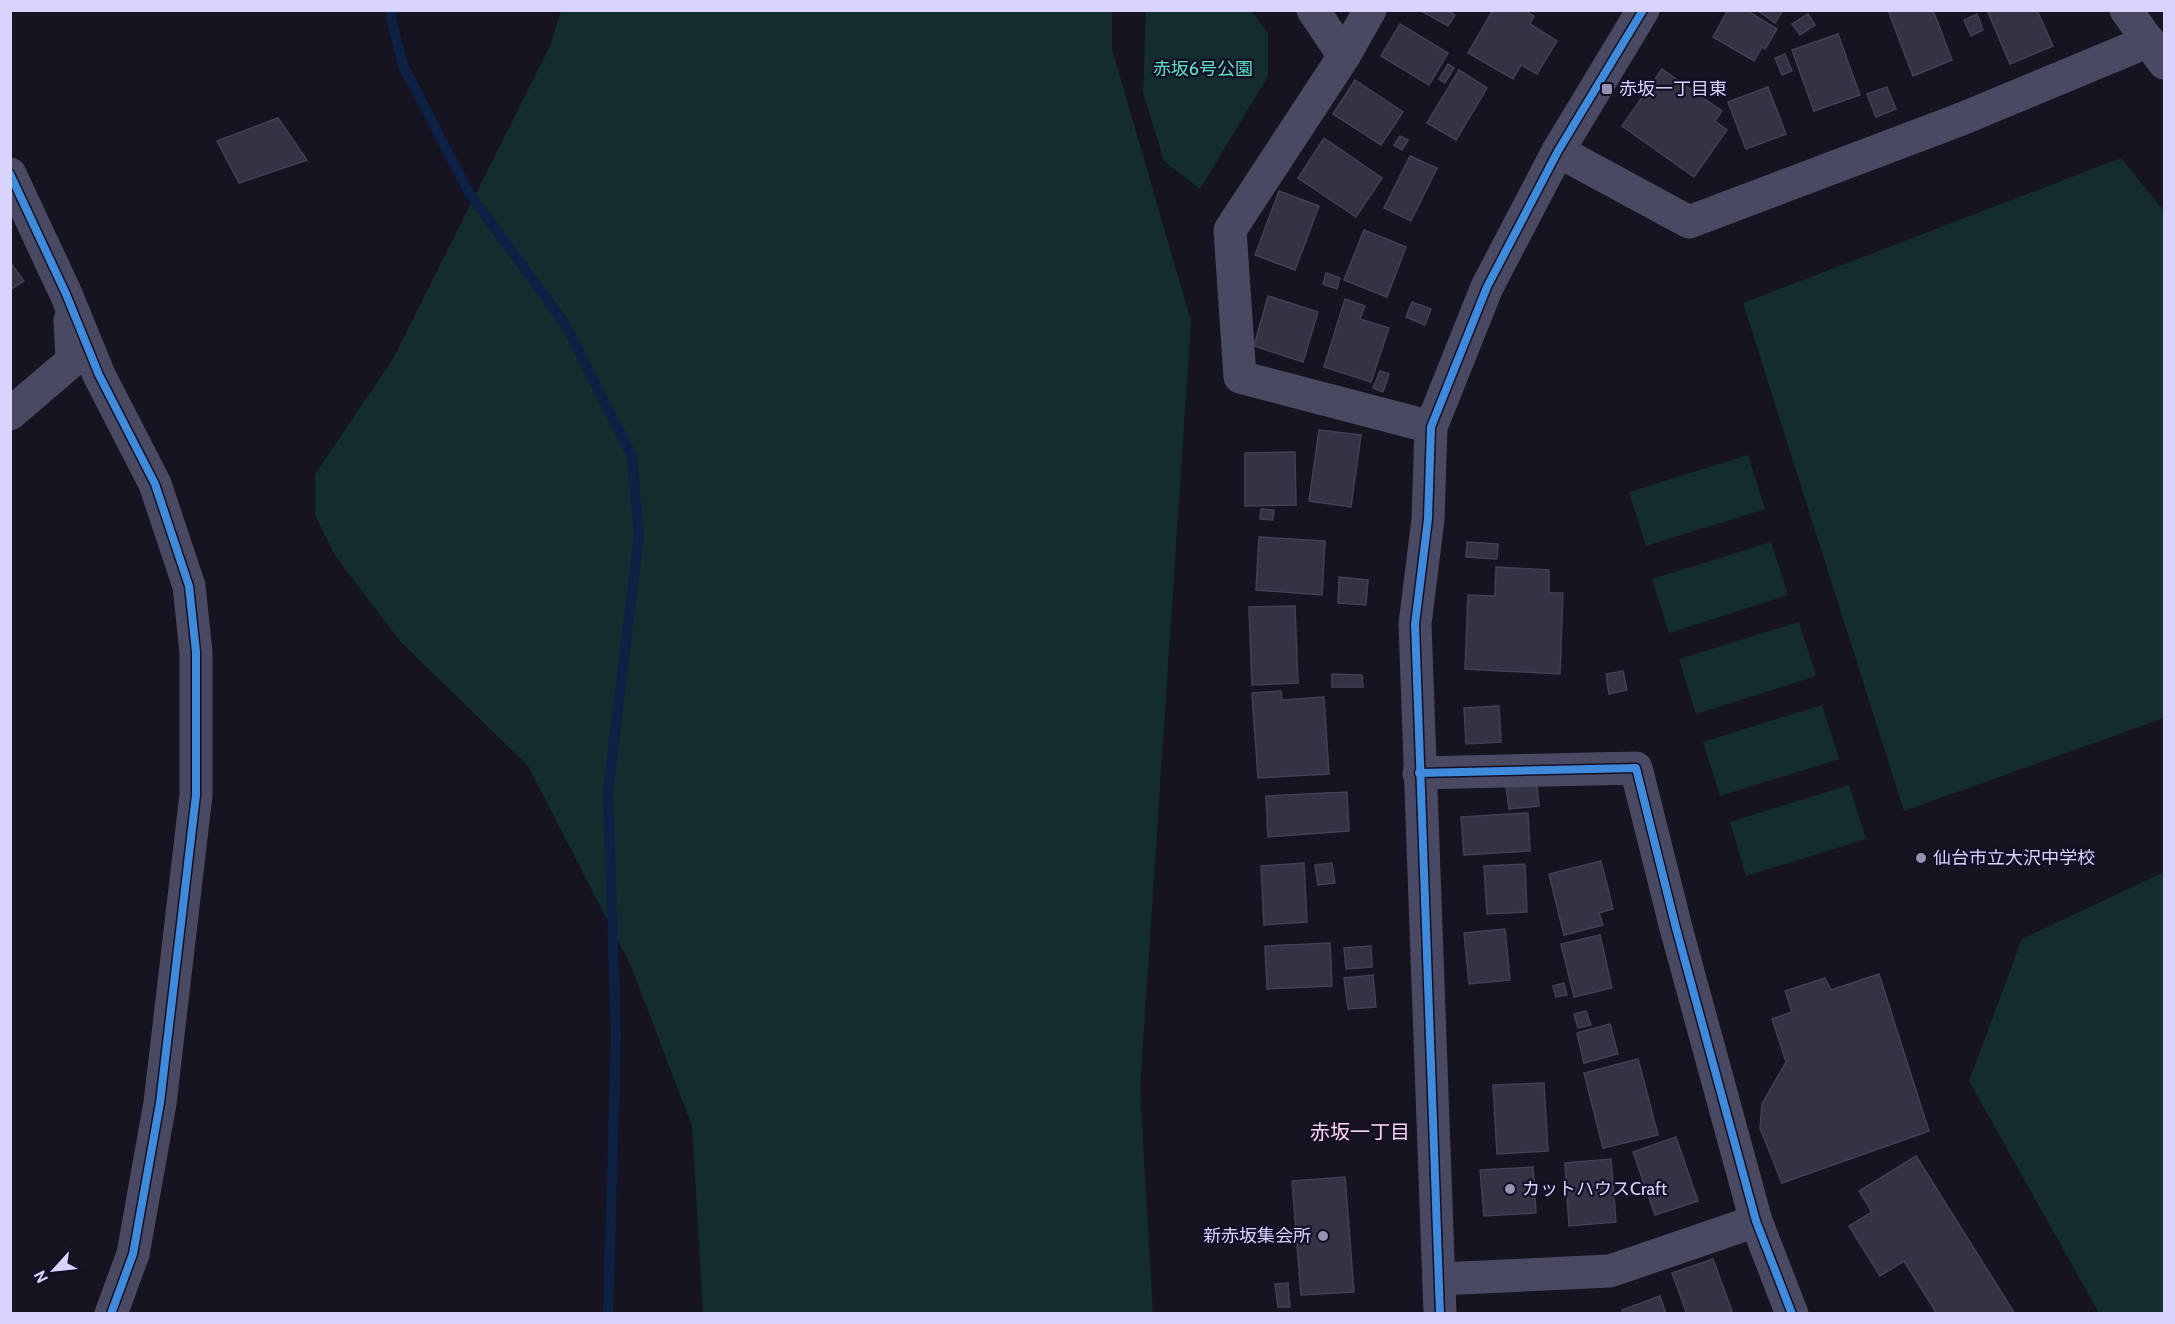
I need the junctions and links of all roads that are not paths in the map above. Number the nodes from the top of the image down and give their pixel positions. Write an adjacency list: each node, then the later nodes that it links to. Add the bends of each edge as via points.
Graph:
1 (1313, 10): 6 (street)
2 (1370, 10): 6 (street)
3 (1643, 10): 7 (street)
4 (2126, 10): 5 (street)
5 (2157, 52): 7 (street, via 1959,120 1689,222)
6 (1344, 56): 11 (street, via 1230,230 1240,377)
7 (1558, 151): 11 (street, via 1487,287)
8 (10, 174): 9 (street)
9 (66, 294): 10 (street, via 72,361); 15 (street, via 99,375 155,484 189,586 196,652 195,795 160,1103 133,1254)
10 (10, 414)
11 (1431, 427): 12 (street, via 1428,519 1414,624)
12 (1419, 773): 13 (street, via 1636,768); 14 (street)
13 (1756, 1221): 14 (street, via 1610,1270); 17 (street)
14 (1439, 1279): 16 (street)
15 (111, 1314)
16 (1440, 1314)
17 (1792, 1314)

